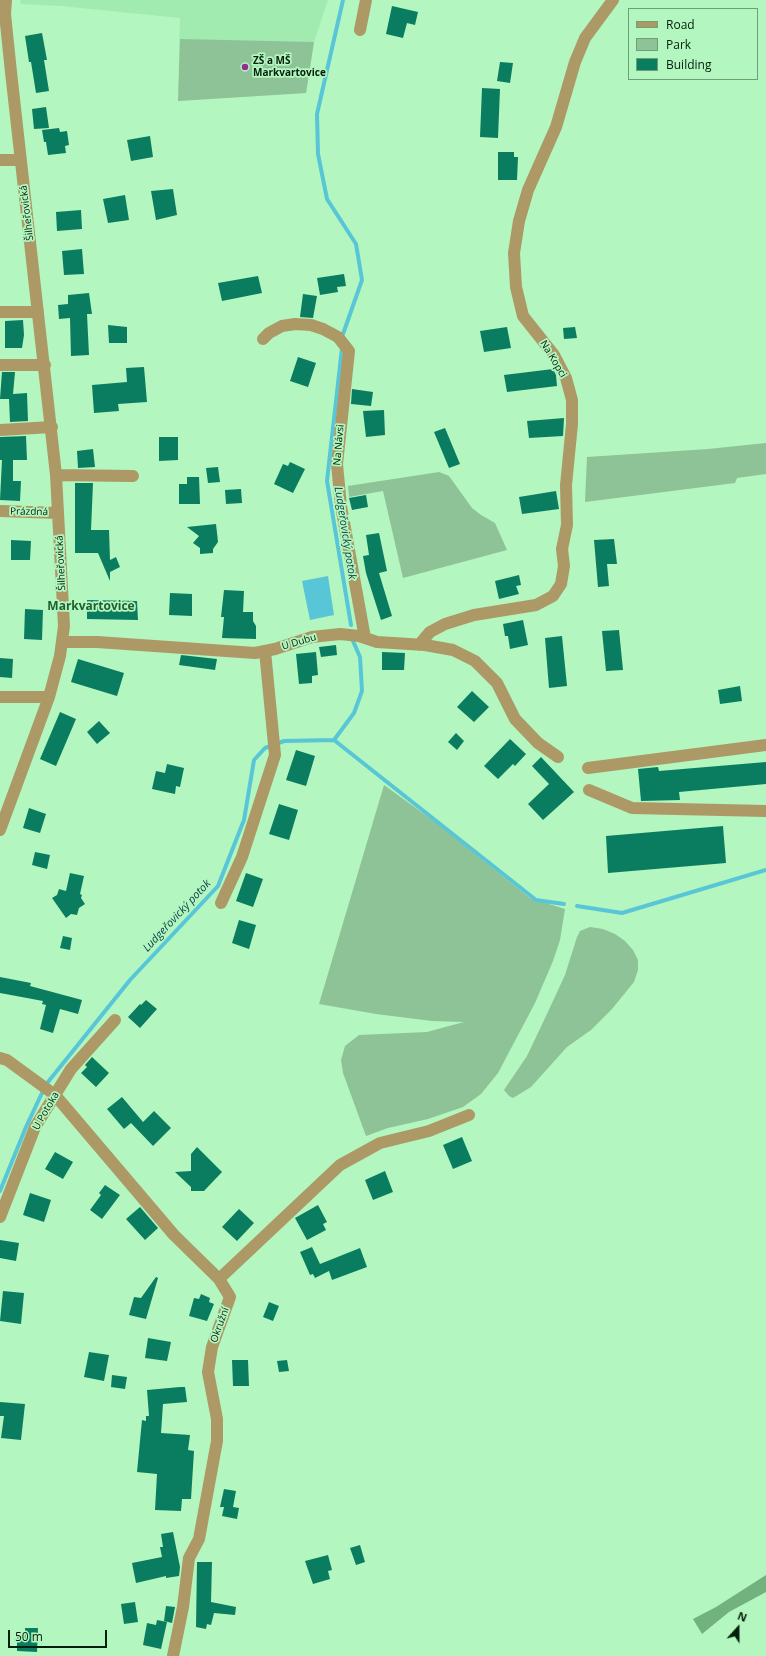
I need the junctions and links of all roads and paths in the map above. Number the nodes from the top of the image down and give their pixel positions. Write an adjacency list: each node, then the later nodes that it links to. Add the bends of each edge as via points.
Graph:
1 (6, 0): 4 (street, Šilheřovická)
2 (366, 0): 5 (street)
3 (613, 0): 21 (street, Na Kopci, via 585,38 575,62 556,127 528,190 519,221 514,253 516,287 522,316 554,355 566,378 572,400 566,485 567,525 562,549 564,566 561,584 553,596 536,605 445,624 430,632)
4 (3, 14): 7 (street, Šilheřovická)
5 (360, 30)
6 (0, 160): 7 (street)
7 (21, 160): 9 (street, Šilheřovická)
8 (0, 312): 9 (street)
9 (38, 312): 12 (street, Šilheřovická)
10 (263, 339): 19 (street, Na Návsi, via 282,326 311,325 338,337 349,351 337,464 341,506)
11 (0, 365): 12 (street)
12 (45, 365): 13 (street, Šilheřovická)
13 (52, 427): 14 (street); 15 (street, Šilheřovická)
14 (0, 430)
15 (56, 475): 16 (street); 18 (street, Šilheřovická)
16 (133, 476)
17 (0, 511): 18 (street, Prázdná)
18 (58, 513): 20 (street, Šilheřovická, via 64,612)
19 (366, 638): 21 (street, U Dubu, via 377,642); 22 (street, U Dubu, via 340,634 312,637)
20 (62, 642): 22 (street, U Dubu, via 255,653); 24 (street, Šilheřovická)
21 (419, 645): 26 (street, U Dubu, via 453,650 475,661 497,683 515,719 538,743)
22 (266, 651): 31 (street, via 275,755 242,857)
23 (0, 697): 24 (street)
24 (49, 697): 30 (street, Šilheřovická)
25 (766, 745): 27 (street)
26 (558, 757)
27 (588, 768)
28 (589, 790): 29 (street, via 632,808)
29 (766, 812)
30 (0, 830)
31 (222, 903)
32 (115, 1020): 34 (street, U Potoka, via 71,1069)
33 (0, 1058): 34 (street, Okružní, via 7,1060)
34 (54, 1095): 36 (street, U Potoka, via 35,1127); 37 (street, Okružní, via 174,1235)
35 (469, 1115): 37 (street, via 429,1130 380,1143 340,1165)
36 (0, 1217)
37 (220, 1279): 38 (street, Okružní, via 230,1297 212,1346 208,1372 217,1419 217,1441 199,1539 189,1558)
38 (173, 1656)

